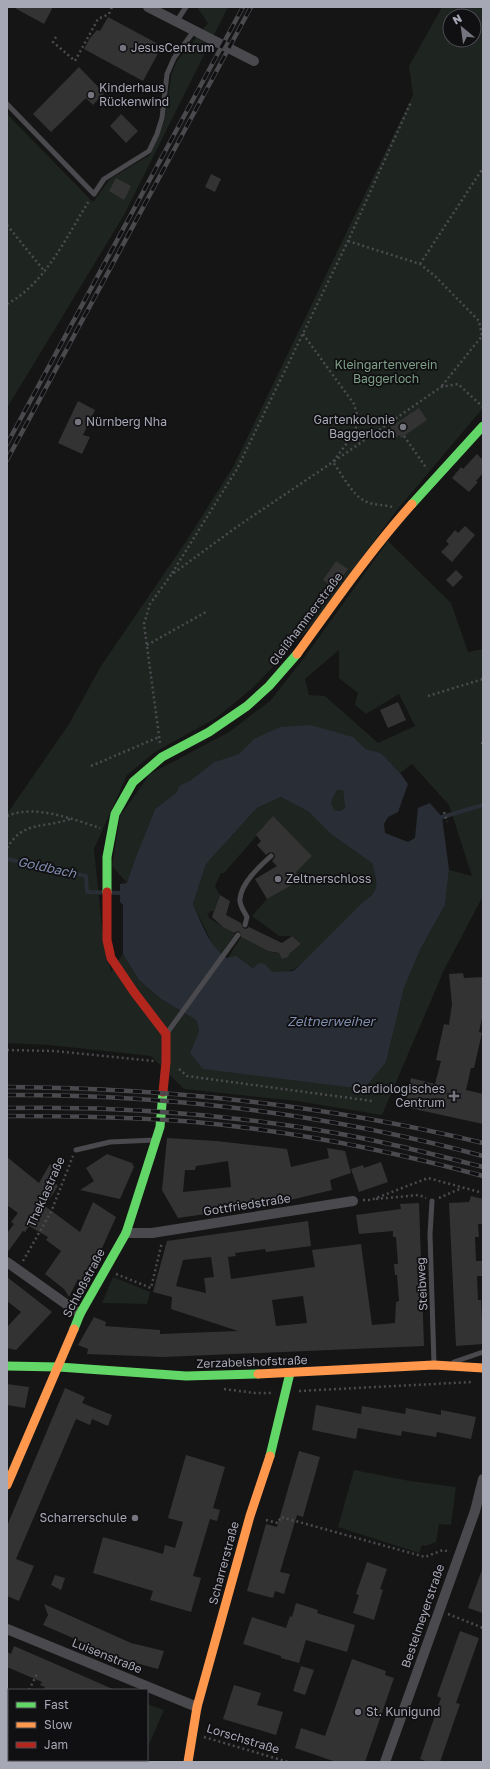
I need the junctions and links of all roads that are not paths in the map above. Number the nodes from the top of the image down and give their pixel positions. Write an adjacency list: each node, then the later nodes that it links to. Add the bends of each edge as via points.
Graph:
1 (148, 7): 3 (street)
2 (186, 7): 3 (lane)
3 (176, 22): 4 (street)
4 (194, 31): 5 (street); 6 (lane, via 174,58 167,74 162,118 148,151 104,178 94,194)
5 (254, 62)
6 (7, 104)
7 (483, 426): 11 (street, Gleißhammerstraße, via 360,566 290,664 247,706 209,732 162,757 134,782 116,814 107,857 106,940 111,958)
8 (271, 856): 9 (lane, via 255,870 245,886 240,899 241,907 247,916)
9 (244, 925)
10 (238, 935): 11 (lane)
11 (166, 1034): 12 (street, Schloßstraße, via 160,1127)
12 (156, 1140): 13 (lane, Theklastraße, via 110,1142); 16 (street, Schloßstraße)
13 (76, 1150)
14 (353, 1201): 16 (street, Gottfriedstraße, via 152,1233)
15 (432, 1201): 20 (lane, Steibweg, via 430,1234)
16 (126, 1233): 18 (street, Schloßstraße)
17 (7, 1262): 18 (street)
18 (80, 1314): 23 (street, Schloßstraße)
19 (483, 1352): 22 (lane)
20 (434, 1365): 22 (street, Zerzabelshofstraße); 25 (street, Zerzabelshofstraße)
21 (7, 1366): 23 (street, Zerzabelshofstraße)
22 (446, 1366): 24 (street, Zerzabelshofstraße)
23 (59, 1367): 25 (street, Zerzabelshofstraße, via 186,1376); 27 (street, Schloßstraße)
24 (483, 1368)
25 (290, 1373): 30 (street, Scharrerstraße, via 274,1446 250,1516)
26 (483, 1479): 28 (street, Bestelmeyerstraße)
27 (7, 1484)
28 (479, 1512): 32 (street, Bestelmeyerstraße, via 458,1555)
29 (7, 1629): 30 (street, Luisenstraße)
30 (197, 1707): 31 (street, Scharrerstraße)
31 (188, 1762)
32 (385, 1762)

